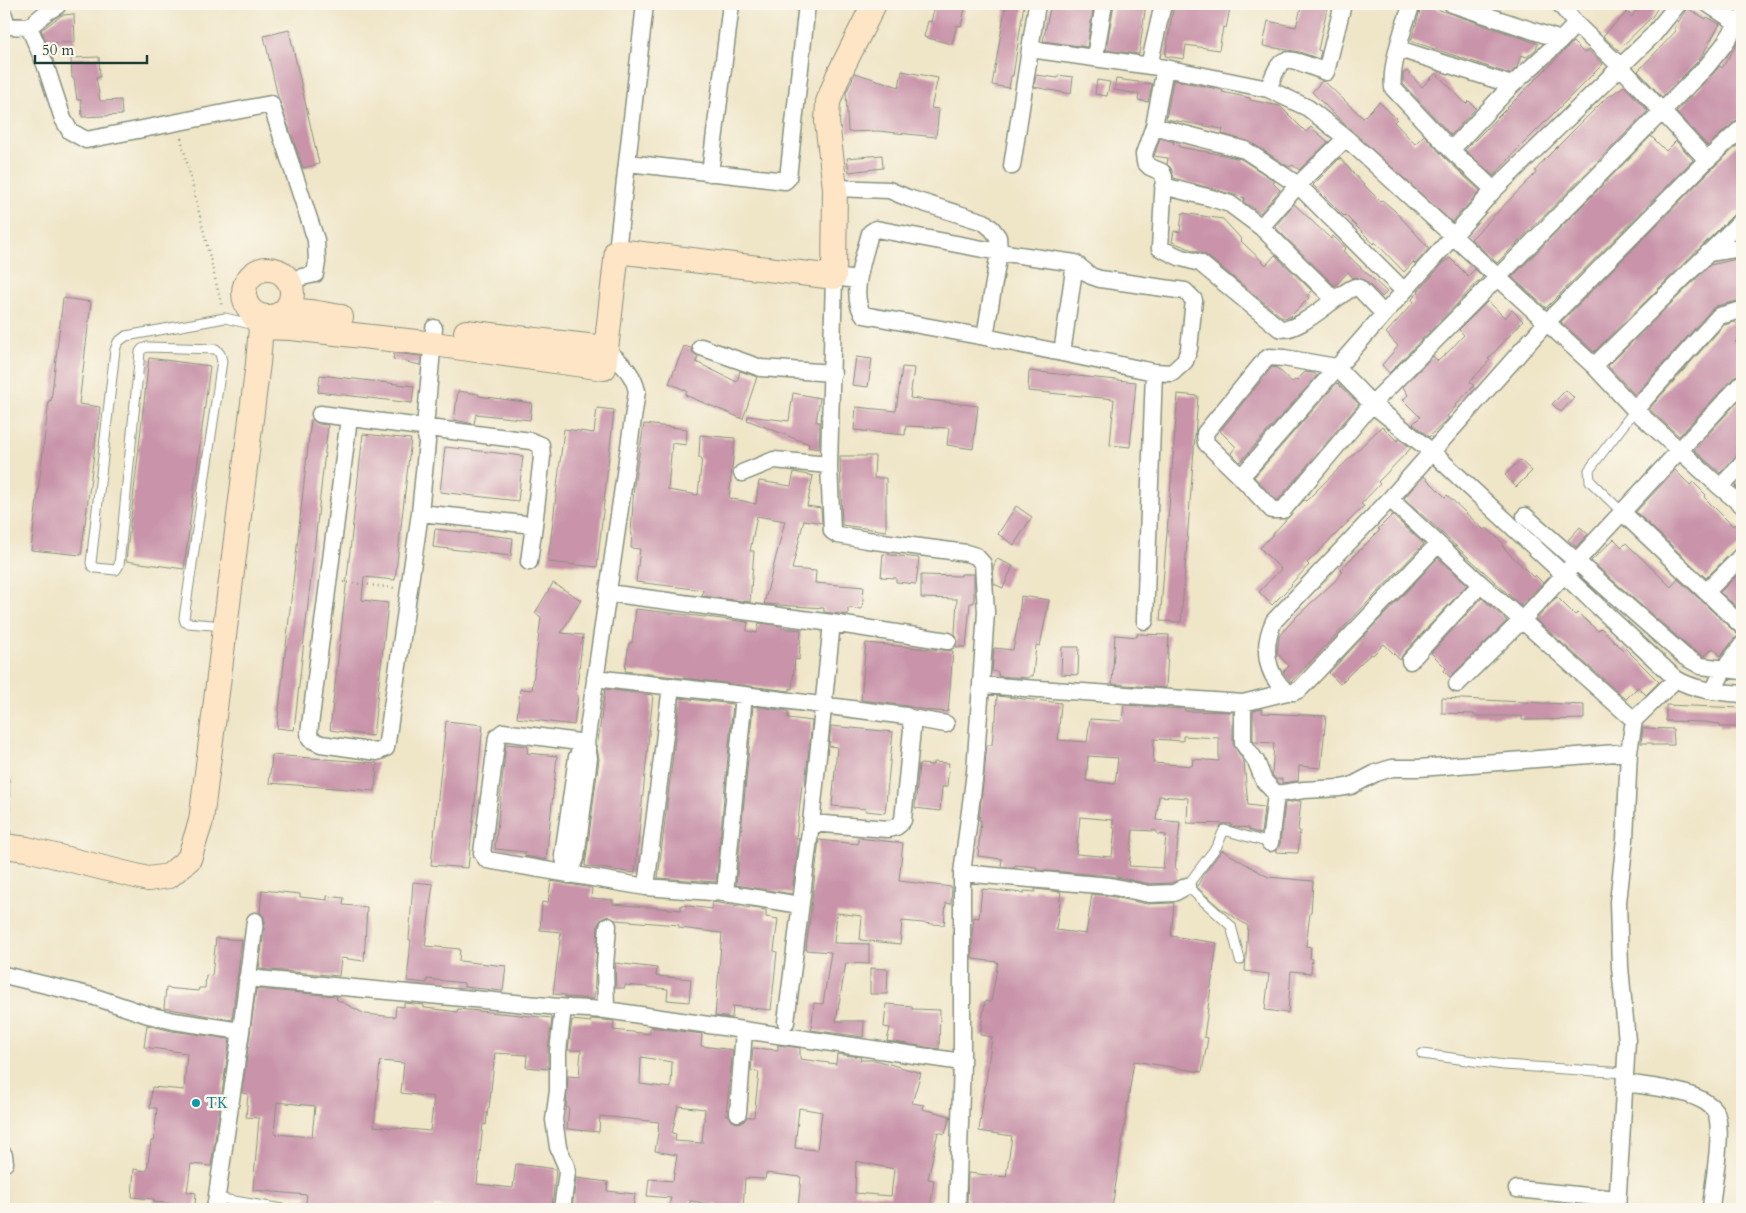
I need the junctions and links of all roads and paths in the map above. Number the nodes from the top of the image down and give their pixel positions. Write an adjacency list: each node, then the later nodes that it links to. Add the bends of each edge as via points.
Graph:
1 (57, 4): 18 (street)
2 (646, 4): 34 (street)
3 (731, 4): 36 (street)
4 (807, 4): 36 (street, via 788,178 781,182)
5 (874, 4): 39 (street, via 828,102 827,122)
6 (1037, 4): 20 (street)
7 (1104, 4): 22 (street)
8 (1163, 4): 24 (street)
9 (1343, 4): 26 (street, via 1326,72 1291,60 1284,61)
10 (1412, 4): 21 (street)
11 (1452, 4): 19 (street)
12 (1560, 4): 17 (street)
13 (1678, 4): 23 (street, via 1653,35)
14 (1708, 4): 15 (street)
15 (1741, 22): 27 (street, via 1707,66)
16 (5, 23): 18 (street)
17 (1576, 24): 19 (street); 23 (street)
18 (29, 27): 28 (street, via 70,131 86,140)
19 (1561, 40): 25 (street)
20 (1030, 49): 22 (street); 35 (street)
21 (1399, 49): 25 (street); 32 (street, via 1393,88)
22 (1095, 57): 24 (street)
23 (1620, 66): 27 (street); 40 (street)
24 (1157, 67): 26 (street); 29 (street)
25 (1512, 85): 32 (street)
26 (1268, 89): 31 (street, via 1308,108)
27 (1661, 112): 33 (street); 49 (street)
28 (177, 123): 51 (street, via 273,105 316,240 315,274); 57 (path)
29 (1154, 126): 37 (street, via 1245,150); 38 (street, via 1144,154 1145,162 1162,172)
30 (1742, 128): 33 (street)
31 (1346, 138): 37 (street); 43 (street)
32 (1451, 150): 40 (street)
33 (1707, 160): 59 (street)
34 (628, 163): 36 (street); 45 (street)
35 (1012, 166)
36 (710, 173)
37 (1298, 185): 42 (street); 53 (street)
38 (1163, 186): 42 (street, via 1230,204); 54 (street, via 1160,248 1206,266 1280,328 1297,325)
39 (835, 188): 46 (street, via 889,190 984,222 998,237); 50 (street)
40 (1494, 190): 43 (street)
41 (1742, 220): 47 (street)
42 (1261, 227): 54 (street)
43 (1452, 235): 49 (street); 53 (street)
44 (1742, 248): 47 (street)
45 (617, 251): 50 (street); 64 (street)
46 (999, 252): 48 (street); 52 (street, via 876,229 870,233); 61 (street)
47 (1708, 252): 65 (street)
48 (1075, 263): 63 (street); 67 (street, via 1100,279 1185,291 1194,300 1185,361 1172,373)
49 (1497, 276): 59 (street); 70 (street)
50 (834, 277): 52 (street); 68 (street)
51 (289, 280): 58 (street, via 293,295 291,303 286,310); 58 (street, via 277,270 262,269 249,278 245,300)
52 (858, 280): 61 (street, via 857,304 864,315)
53 (1404, 291): 56 (street)
54 (1334, 299): 56 (street, via 1352,288 1359,288)
55 (1742, 310): 71 (street, via 1719,316)
56 (1384, 314): 66 (street)
57 (225, 318): 58 (lane); 101 (lane, via 126,336 118,342 91,562 95,568 119,569 140,352 147,347 216,349 222,361 184,618 188,624)
58 (264, 319): 60 (street, via 291,328); 101 (street)
59 (1547, 322): 65 (street); 76 (street)
60 (439, 337): 64 (street); 74 (street)
61 (985, 337): 63 (street)
62 (701, 346): 68 (street, via 761,368)
63 (1062, 353): 67 (street)
64 (610, 360): 97 (street, via 628,369 637,391)
65 (1594, 366): 71 (street)
66 (1336, 367): 70 (street); 80 (street); 80 (street, via 1284,358 1264,360 1205,433 1206,443)
67 (1154, 372): 99 (street)
68 (833, 373): 78 (street)
69 (1742, 383): 75 (street)
70 (1372, 404): 76 (street); 80 (street, via 1284,510 1272,510)
71 (1635, 410): 75 (street); 85 (lane, via 1589,470 1590,480)
72 (320, 414): 73 (street)
73 (349, 418): 74 (street); 93 (street)
74 (429, 433): 84 (street); 87 (street, via 531,441 540,445 542,457)
75 (1680, 450): 81 (street); 85 (street)
76 (1432, 452): 82 (street); 92 (street)
77 (1742, 464): 81 (street)
78 (829, 465): 79 (street, via 774,460); 111 (street, via 832,531 838,535 966,553 976,556 983,564 986,612)
79 (742, 473)
80 (1241, 477)
81 (1720, 487): 83 (street)
82 (1390, 499): 88 (street); 114 (street, via 1274,621 1266,641 1269,667)
83 (1742, 505)
84 (420, 513): 87 (street); 95 (street)
85 (1623, 513): 91 (street); 96 (street)
86 (1525, 516): 91 (street)
87 (534, 525): 90 (street)
88 (1438, 544): 94 (street); 114 (street, via 1300,689)
89 (1742, 556): 96 (street)
90 (529, 562)
91 (1576, 562): 92 (street); 106 (street, via 1685,657 1700,666)
92 (1563, 576): 98 (street); 109 (street)
93 (328, 580): 95 (path); 95 (street, via 309,733 314,742 354,750 377,752 386,748)
94 (1481, 584): 98 (street); 105 (street)
95 (409, 590)
96 (1706, 592): 102 (street)
97 (608, 594): 100 (street); 108 (street)
98 (1522, 620): 110 (street); 120 (street)
99 (1145, 621)
100 (832, 623): 103 (street); 118 (street)
101 (224, 626): 128 (street, via 201,822 189,859 169,876 148,879)
102 (1742, 626)
103 (948, 641)
104 (1742, 645): 106 (street)
105 (1410, 661)
106 (1724, 669): 107 (street); 113 (street)
107 (1742, 672)
108 (595, 678): 112 (street); 122 (street)
109 (1676, 679): 113 (street); 120 (street)
110 (1458, 684)
111 (982, 685): 117 (street); 129 (street)
112 (671, 686): 116 (street); 132 (street)
113 (1713, 691): 115 (street)
114 (1287, 692): 117 (street)
115 (1742, 694)
116 (744, 695): 118 (street); 133 (street)
117 (1244, 702): 125 (street, via 1243,743 1256,761 1264,781)
118 (823, 706): 119 (street); 126 (street)
119 (910, 718): 121 (street); 126 (street, via 912,730 900,825 888,829)
120 (1634, 720): 123 (street)
121 (946, 724)
122 (586, 743): 130 (street, via 577,757 563,855); 130 (street, via 503,732 496,737 494,752 484,858)
123 (1629, 752): 125 (street, via 1392,768 1351,786); 147 (street, via 1618,902 1626,1012)
124 (4, 780): 128 (lane)
125 (1276, 794): 127 (street)
126 (811, 823): 134 (street)
127 (1270, 843): 131 (lane, via 1224,830 1217,846)
128 (5, 846)
129 (962, 873): 131 (street, via 1110,886 1149,894 1174,893); 146 (street)
130 (569, 875): 132 (street)
131 (1188, 886): 137 (lane, via 1231,926)
132 (646, 887): 133 (street)
133 (724, 893): 134 (street)
134 (800, 905): 142 (street)
135 (255, 921): 139 (street)
136 (608, 926): 141 (street)
137 (1240, 960)
138 (4, 975): 143 (street, via 92,996 148,1015)
139 (247, 978): 140 (street); 143 (street)
140 (563, 1008): 141 (street); 153 (street, via 554,1120 558,1148 566,1166)
141 (606, 1010): 144 (street)
142 (786, 1022)
143 (241, 1030): 150 (street)
144 (744, 1030): 146 (street); 148 (street)
145 (1422, 1054): 147 (lane)
146 (962, 1062): 154 (street)
147 (1626, 1078): 151 (street); 155 (street, via 1700,1098 1715,1110 1719,1140)
148 (738, 1113)
149 (1517, 1189): 151 (street)
150 (215, 1204): 152 (lane)
151 (1617, 1204)
152 (282, 1209)
153 (562, 1209)
154 (957, 1209)
155 (1711, 1209)

